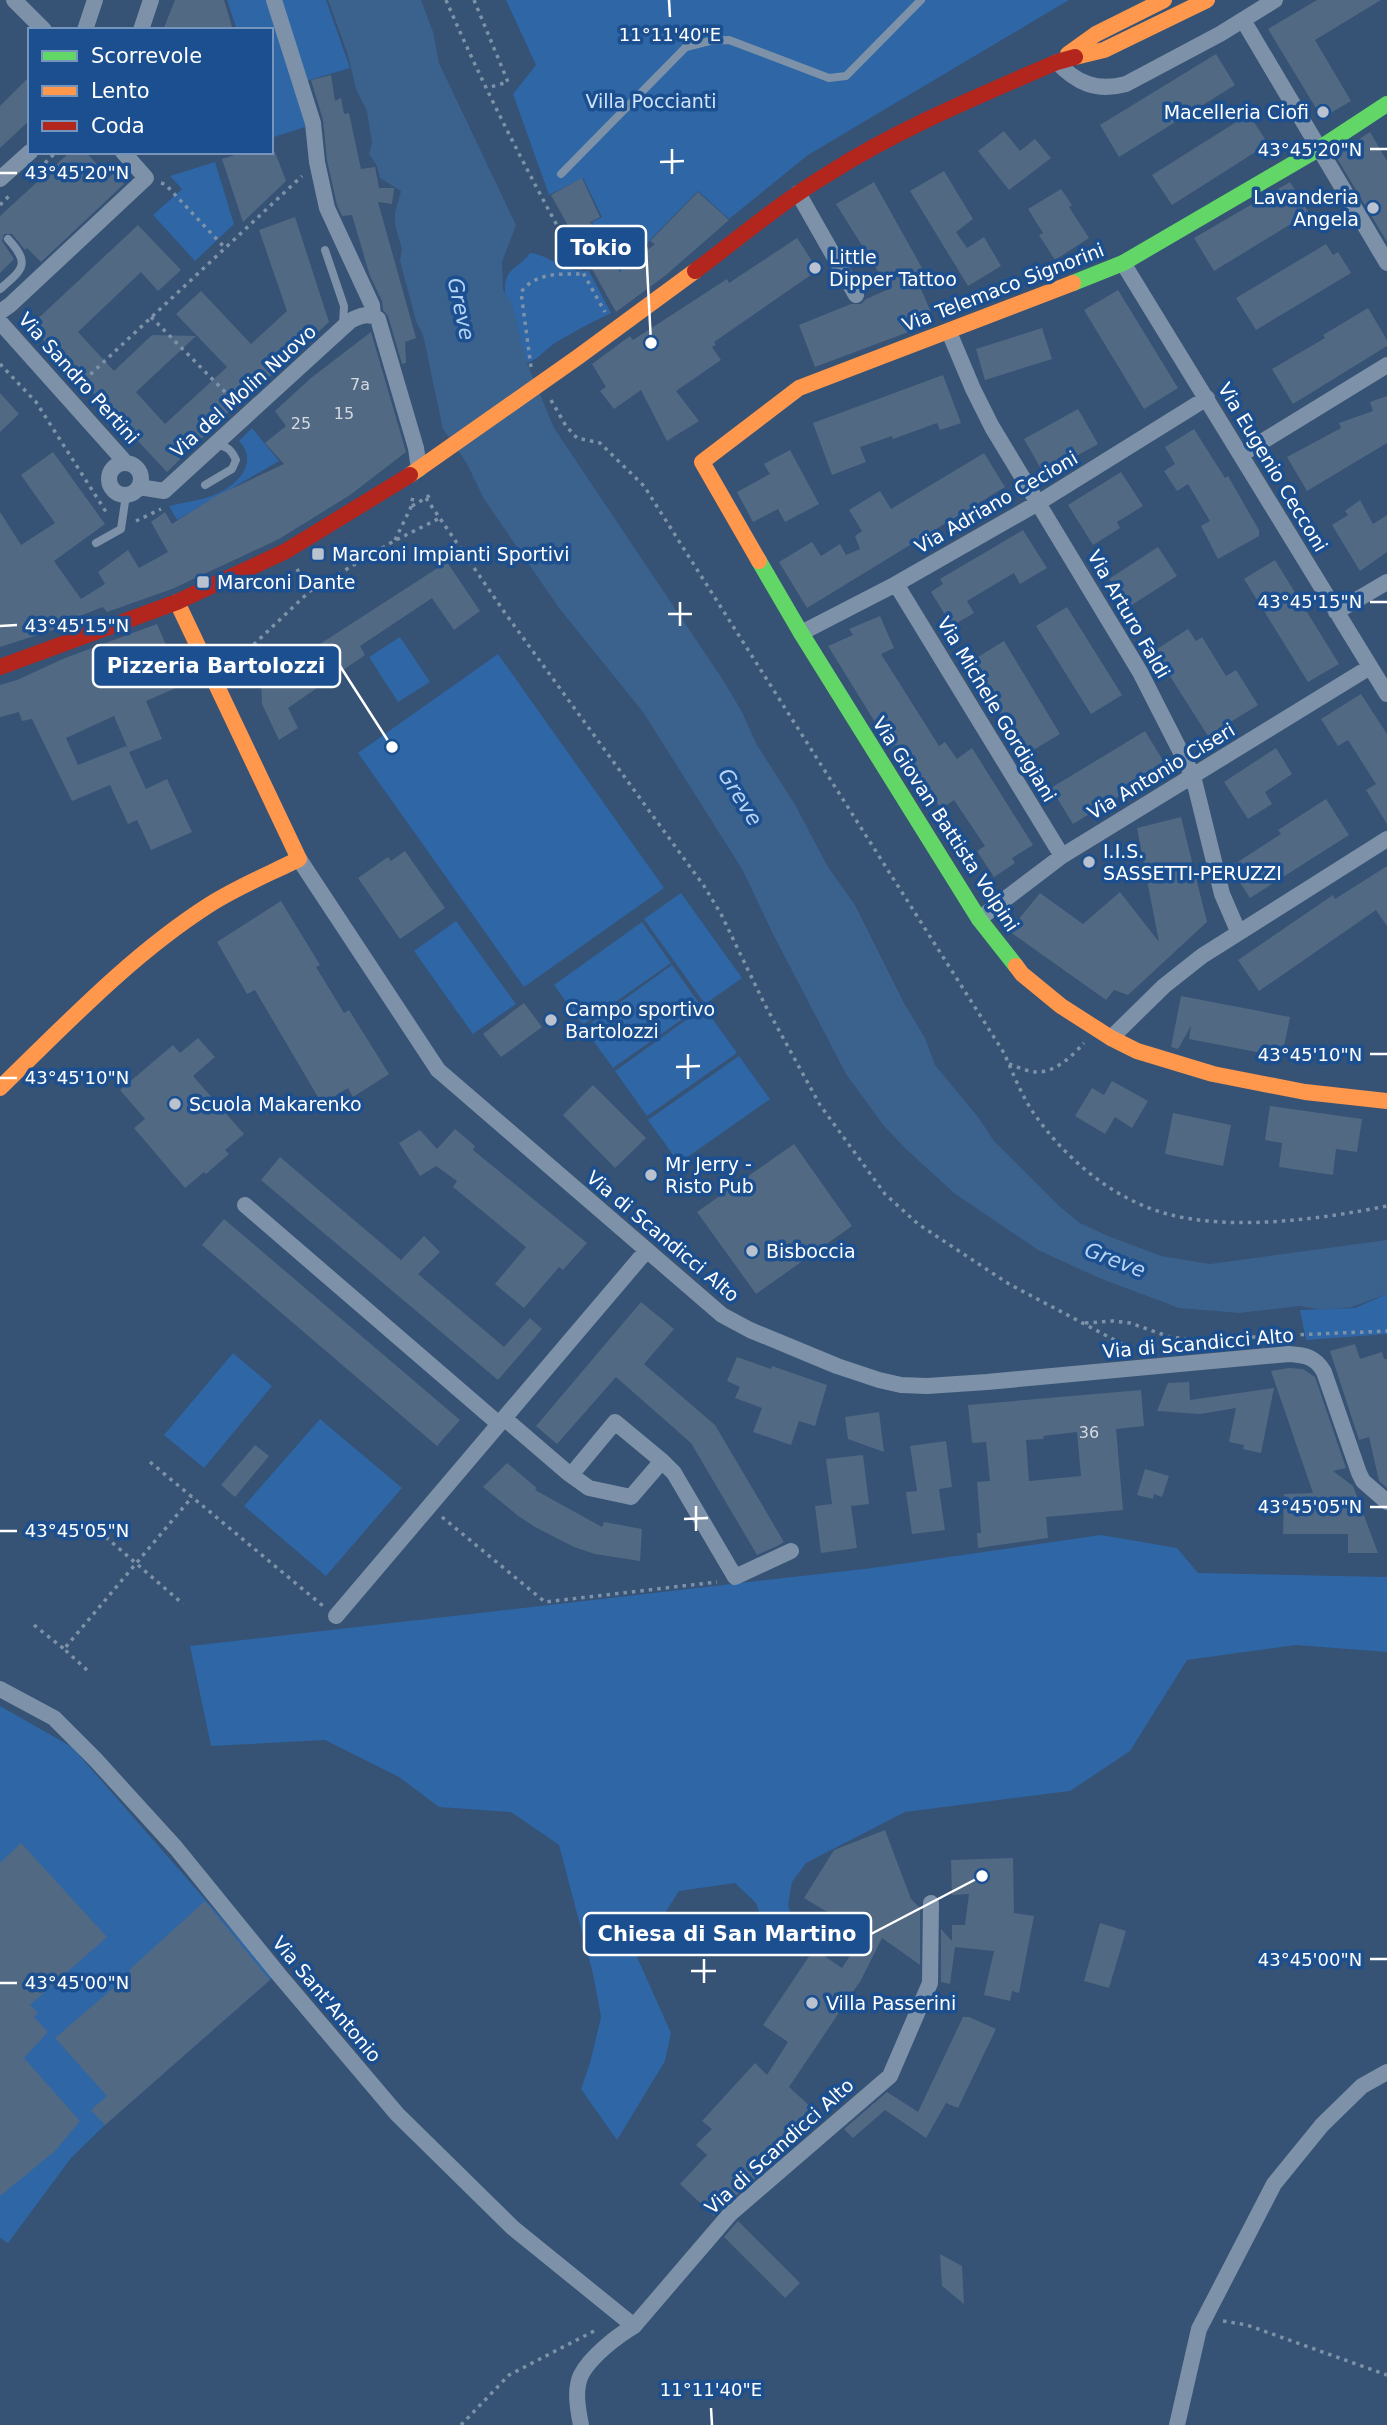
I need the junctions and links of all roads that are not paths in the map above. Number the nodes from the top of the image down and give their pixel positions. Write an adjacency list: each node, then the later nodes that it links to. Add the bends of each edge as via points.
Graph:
1 (13, 0): 10 (street)
2 (95, 0): 11 (street)
3 (151, 0): 12 (street)
4 (274, 0): 28 (street, via 313,123 327,208)
5 (921, 0): 18 (lane, via 846,76 829,78 729,40 686,47)
6 (1164, 0): 13 (street, via 1096,34)
7 (1208, 0): 13 (street, via 1104,50)
8 (1275, 0): 9 (street)
9 (1243, 20): 13 (street, via 1119,86 1098,87 1079,81); 15 (street)
10 (42, 28)
11 (86, 28)
12 (142, 28)
13 (1057, 62): 20 (street, via 905,130)
14 (1387, 104): 15 (street, Via Telemaco Signorini)
15 (1320, 148): 23 (street, Via Telemaco Signorini); 24 (street)
16 (28, 154): 19 (street)
17 (131, 155): 27 (street, via 146,178)
18 (561, 174)
19 (0, 179)
20 (799, 193): 26 (street); 38 (street)
21 (8, 239): 25 (lane, via 23,263)
22 (325, 250): 30 (lane, via 344,306)
23 (1123, 263): 31 (street, Via Telemaco Signorini); 33 (street, Via Eugenio Cecconi)
24 (1387, 263)
25 (0, 289)
26 (856, 295)
27 (0, 312)
28 (373, 316): 30 (street, Via del Molin Nuovo, via 356,317); 38 (street, via 378,319)
29 (0, 322): 37 (street, Via Sandro Pertini)
30 (343, 328): 34 (street, Via del Molin Nuovo)
31 (949, 332): 36 (street, Via Telemaco Signorini, via 799,388); 41 (street, Via Arturo Faldi, via 992,427)
32 (1387, 365): 35 (street)
33 (1207, 398): 35 (street, Via Eugenio Cecconi); 41 (street, Via Adriano Cecioni)
34 (215, 445): 39 (lane, via 225,446 236,460 232,468); 40 (street, Via del Molin Nuovo, via 164,491)
35 (1242, 454): 46 (street, Via Eugenio Cecconi)
36 (702, 462): 47 (street, Via Giovan Battista Volpini)
37 (126, 463): 40 (street, Via Sandro Pertini, via 136,467 141,476); 40 (street, Via Sandro Pertini, via 112,469 109,479 116,492)
38 (419, 470): 45 (street, via 286,551)
39 (205, 485)
40 (133, 491): 42 (lane, via 121,529)
41 (1038, 503): 44 (street, Via Adriano Cecioni); 51 (street, Via Arturo Faldi, via 1140,672)
42 (96, 543)
43 (1387, 582): 46 (street)
44 (896, 584): 47 (street, Via Adriano Cecioni); 53 (street, Via Michele Gordigiani)
45 (177, 602): 48 (street); 54 (street)
46 (1336, 612): 49 (street, Via Eugenio Cecconi)
47 (801, 633): 55 (street, Via Giovan Battista Volpini)
48 (0, 667)
49 (1370, 667): 50 (street, Via Eugenio Cecconi); 51 (street, Via Antonio Ciseri)
50 (1387, 694)
51 (1193, 776): 53 (street, Via Antonio Ciseri); 56 (street, Via Arturo Faldi, via 1222,894)
52 (1387, 839): 56 (street)
53 (1062, 856): 55 (street, Via Antonio Ciseri)
54 (299, 859): 58 (street, via 211,904 177,928); 61 (street, Via di Scandicci Alto, via 438,1070)
55 (979, 919): 57 (street, Via Giovan Battista Volpini, via 1022,974)
56 (1238, 931): 57 (street)
57 (1104, 1034): 59 (street, Via Giovan Battista Volpini, via 1138,1051 1213,1074 1305,1092)
58 (0, 1088)
59 (1387, 1101)
60 (245, 1205): 62 (street)
61 (647, 1250): 62 (street); 65 (street, Via di Scandicci Alto, via 722,1315 837,1366 891,1383 958,1384 1289,1354 1309,1356 1324,1372 1363,1481)
62 (501, 1421): 64 (street); 67 (street)
63 (662, 1461): 64 (street, via 631,1497 589,1488); 64 (street, via 615,1422); 66 (street, via 674,1473 735,1577)
64 (571, 1475)
65 (1387, 1502)
66 (790, 1550)
67 (336, 1616)
68 (0, 1689): 71 (street, Via Sant'Antonio, via 54,1718 95,1759 176,1848 397,2114 513,2228)
69 (931, 1903): 71 (street, Via di Scandicci Alto, via 930,1983 890,2076 730,2214)
70 (1387, 2071): 73 (street, via 1362,2086 1322,2125 1274,2184 1199,2329)
71 (634, 2326): 72 (street, Via di Scandicci Alto, via 619,2335 581,2376 576,2400)
72 (582, 2425)
73 (1177, 2425)

